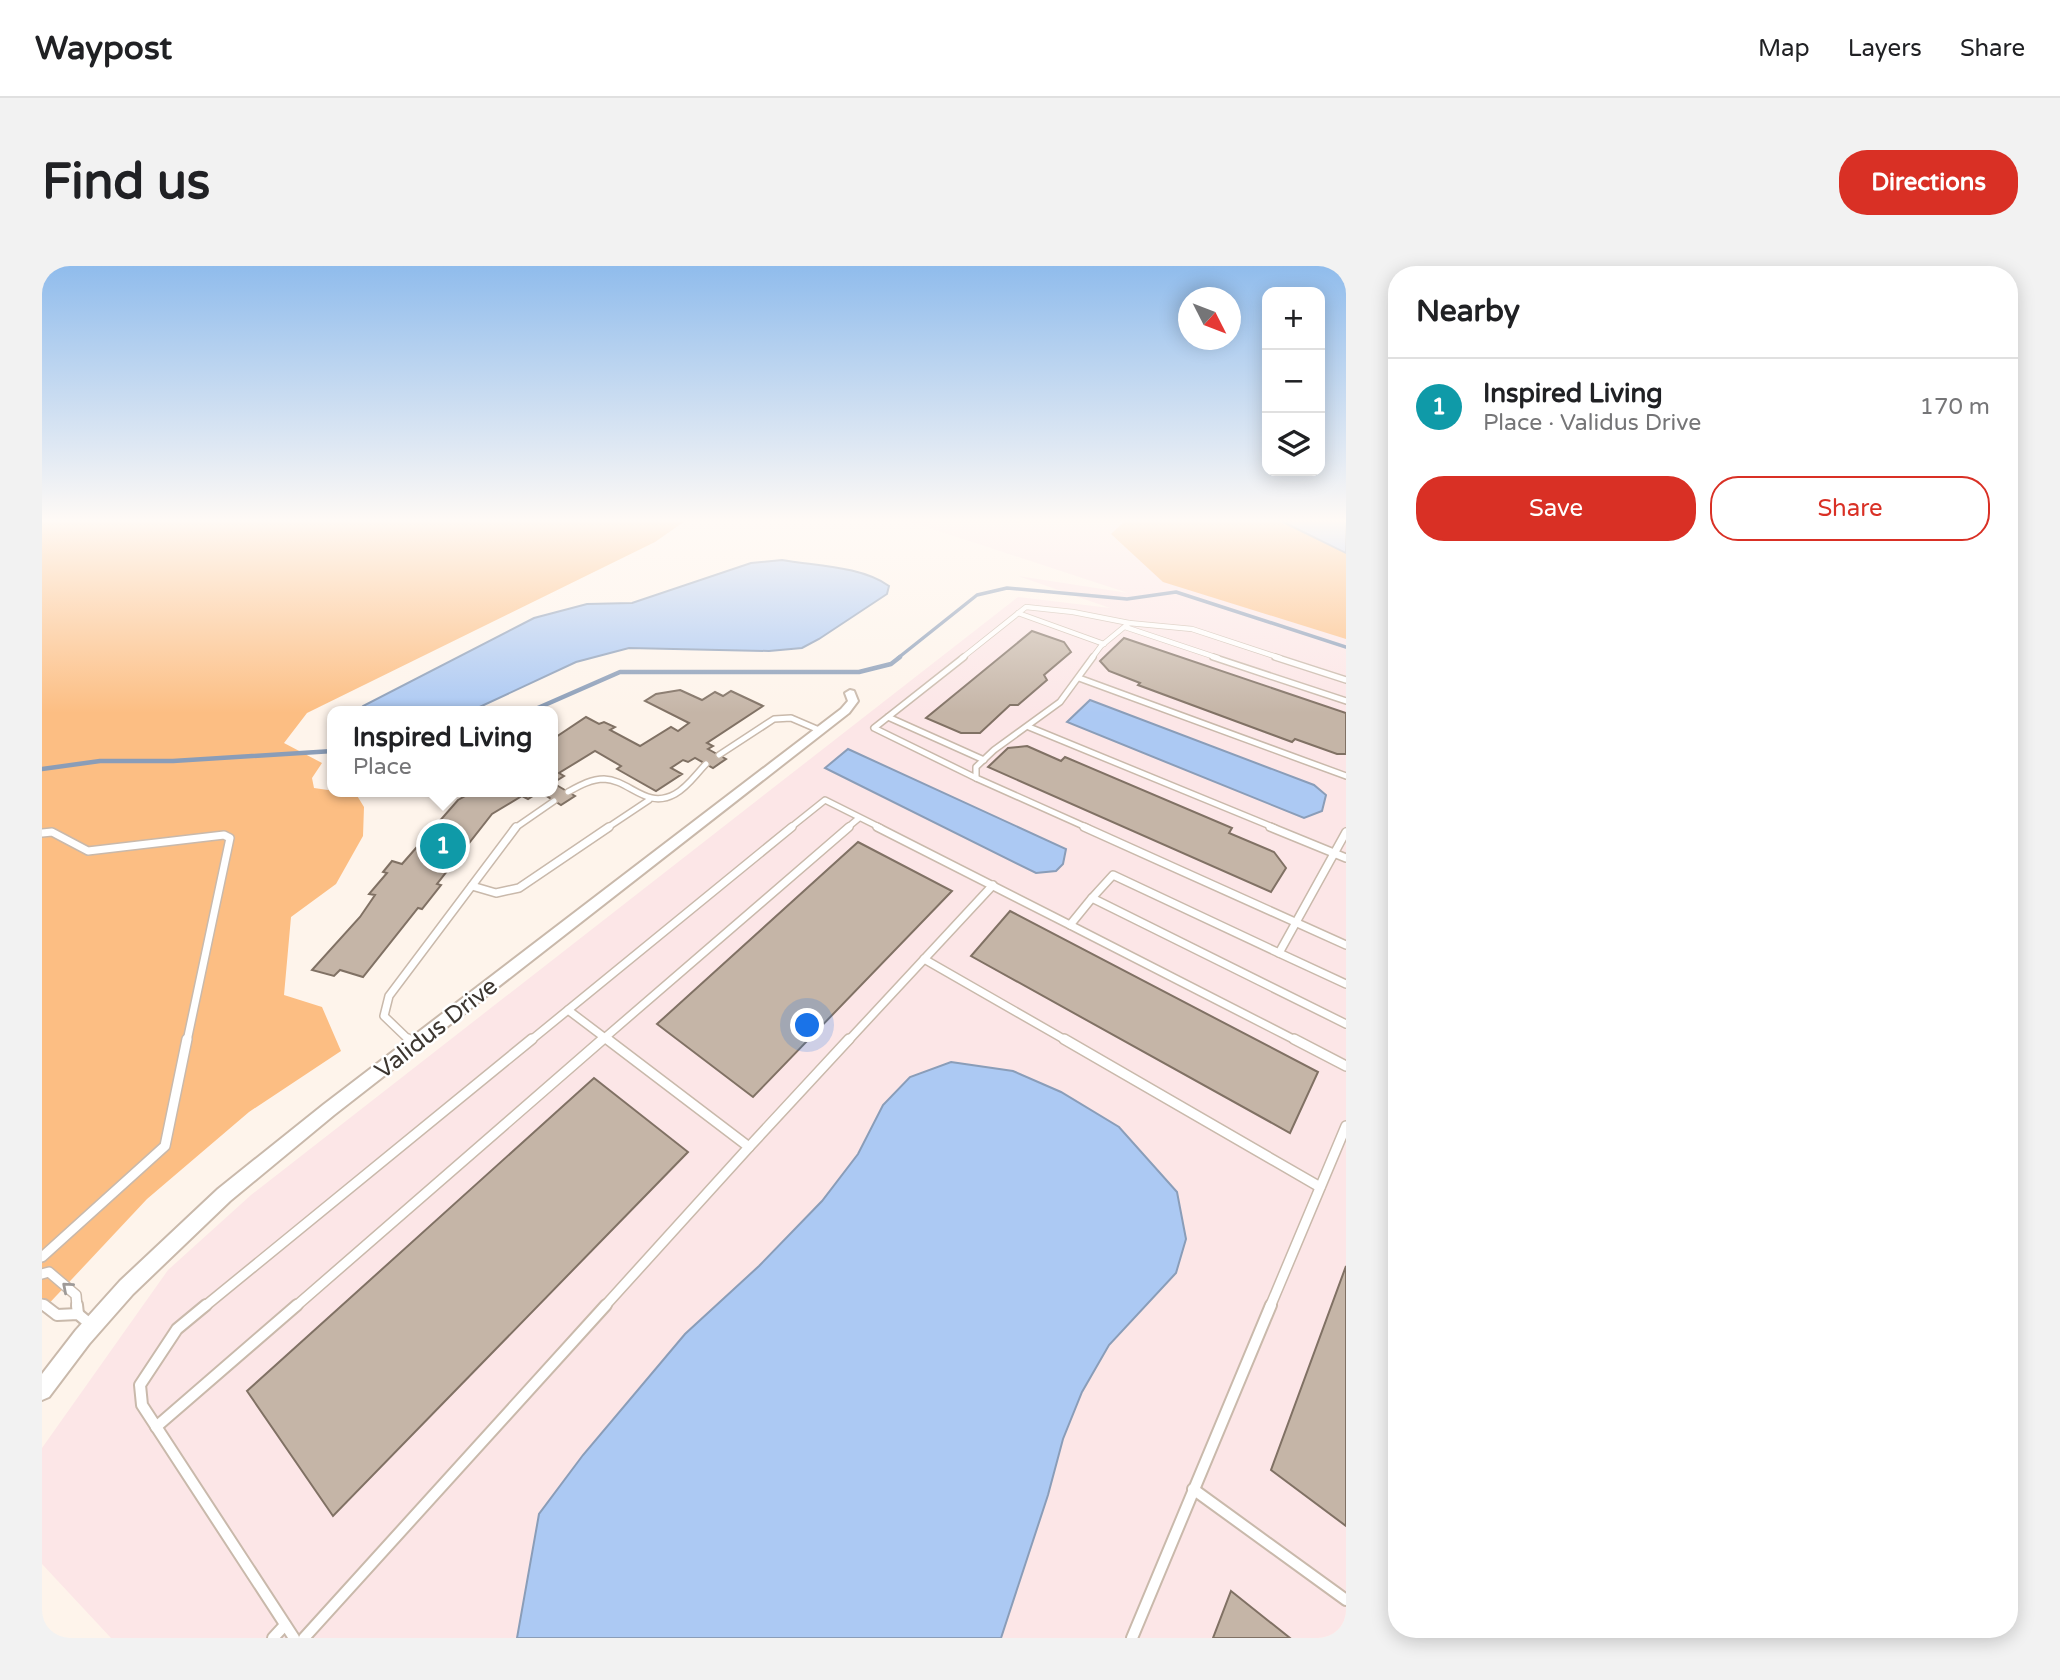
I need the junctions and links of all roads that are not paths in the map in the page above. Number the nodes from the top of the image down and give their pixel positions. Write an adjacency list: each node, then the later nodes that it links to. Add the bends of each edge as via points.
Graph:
1 (1018, 613): 2 (lane, via 1026,607); 3 (lane); 8 (lane)
2 (1127, 625): 3 (lane); 5 (lane, via 1192,629); 7 (lane)
3 (1104, 643): 4 (lane)
4 (1079, 678): 9 (lane, via 1060,702); 14 (lane)
5 (1346, 680)
6 (850, 693): 10 (street, Validus Drive, via 853,701)
7 (1346, 701)
8 (888, 717): 12 (lane); 15 (lane, via 874,728)
9 (1029, 727): 12 (lane); 22 (lane)
10 (819, 730): 11 (lane, via 782,717 768,721); 36 (street, Validus Drive)
11 (719, 755)
12 (984, 760): 15 (lane, via 976,767)
13 (706, 764): 18 (lane, via 682,789)
14 (1346, 776)
15 (976, 778): 27 (lane)
16 (568, 792): 18 (lane, via 585,780 607,778)
17 (554, 800): 25 (lane, via 518,824)
18 (649, 800): 25 (lane, via 519,888 496,893)
19 (859, 818): 24 (lane); 33 (lane, via 825,800); 35 (lane)
20 (1346, 832): 22 (lane)
21 (42, 833): 41 (lane, via 52,832 88,851 224,835 230,838 165,1146)
22 (1334, 854): 23 (lane); 27 (lane)
23 (1346, 858)
24 (993, 885): 28 (lane); 31 (lane)
25 (472, 886): 36 (lane, via 385,1006 388,1022)
26 (1092, 898): 28 (lane); 30 (lane, via 1113,875); 34 (lane)
27 (1296, 923): 29 (lane); 30 (lane)
28 (1070, 925): 37 (lane)
29 (1346, 945)
30 (1279, 953): 32 (lane)
31 (924, 959): 39 (lane); 40 (lane)
32 (1346, 984)
33 (568, 1010): 35 (lane); 47 (lane, via 177,1329 141,1385 142,1405)
34 (1346, 1024)
35 (605, 1039): 39 (lane); 47 (lane)
36 (414, 1045): 45 (street, Validus Drive, via 237,1184)
37 (1346, 1066)
38 (1346, 1126): 40 (lane)
39 (749, 1147): 53 (lane)
40 (1320, 1187): 48 (lane)
41 (42, 1258)
42 (42, 1274): 44 (lane, one-way to 42, via 76,1295 49,1272)
43 (42, 1304): 44 (lane, via 57,1315)
44 (78, 1314): 45 (lane)
45 (93, 1326): 46 (street, Validus Drive)
46 (42, 1391)
47 (156, 1427): 50 (lane)
48 (1193, 1489): 49 (lane); 54 (lane)
49 (1346, 1600)
50 (285, 1625): 51 (lane); 52 (lane)
51 (273, 1638)
52 (294, 1638)
53 (304, 1638)
54 (1132, 1638)

